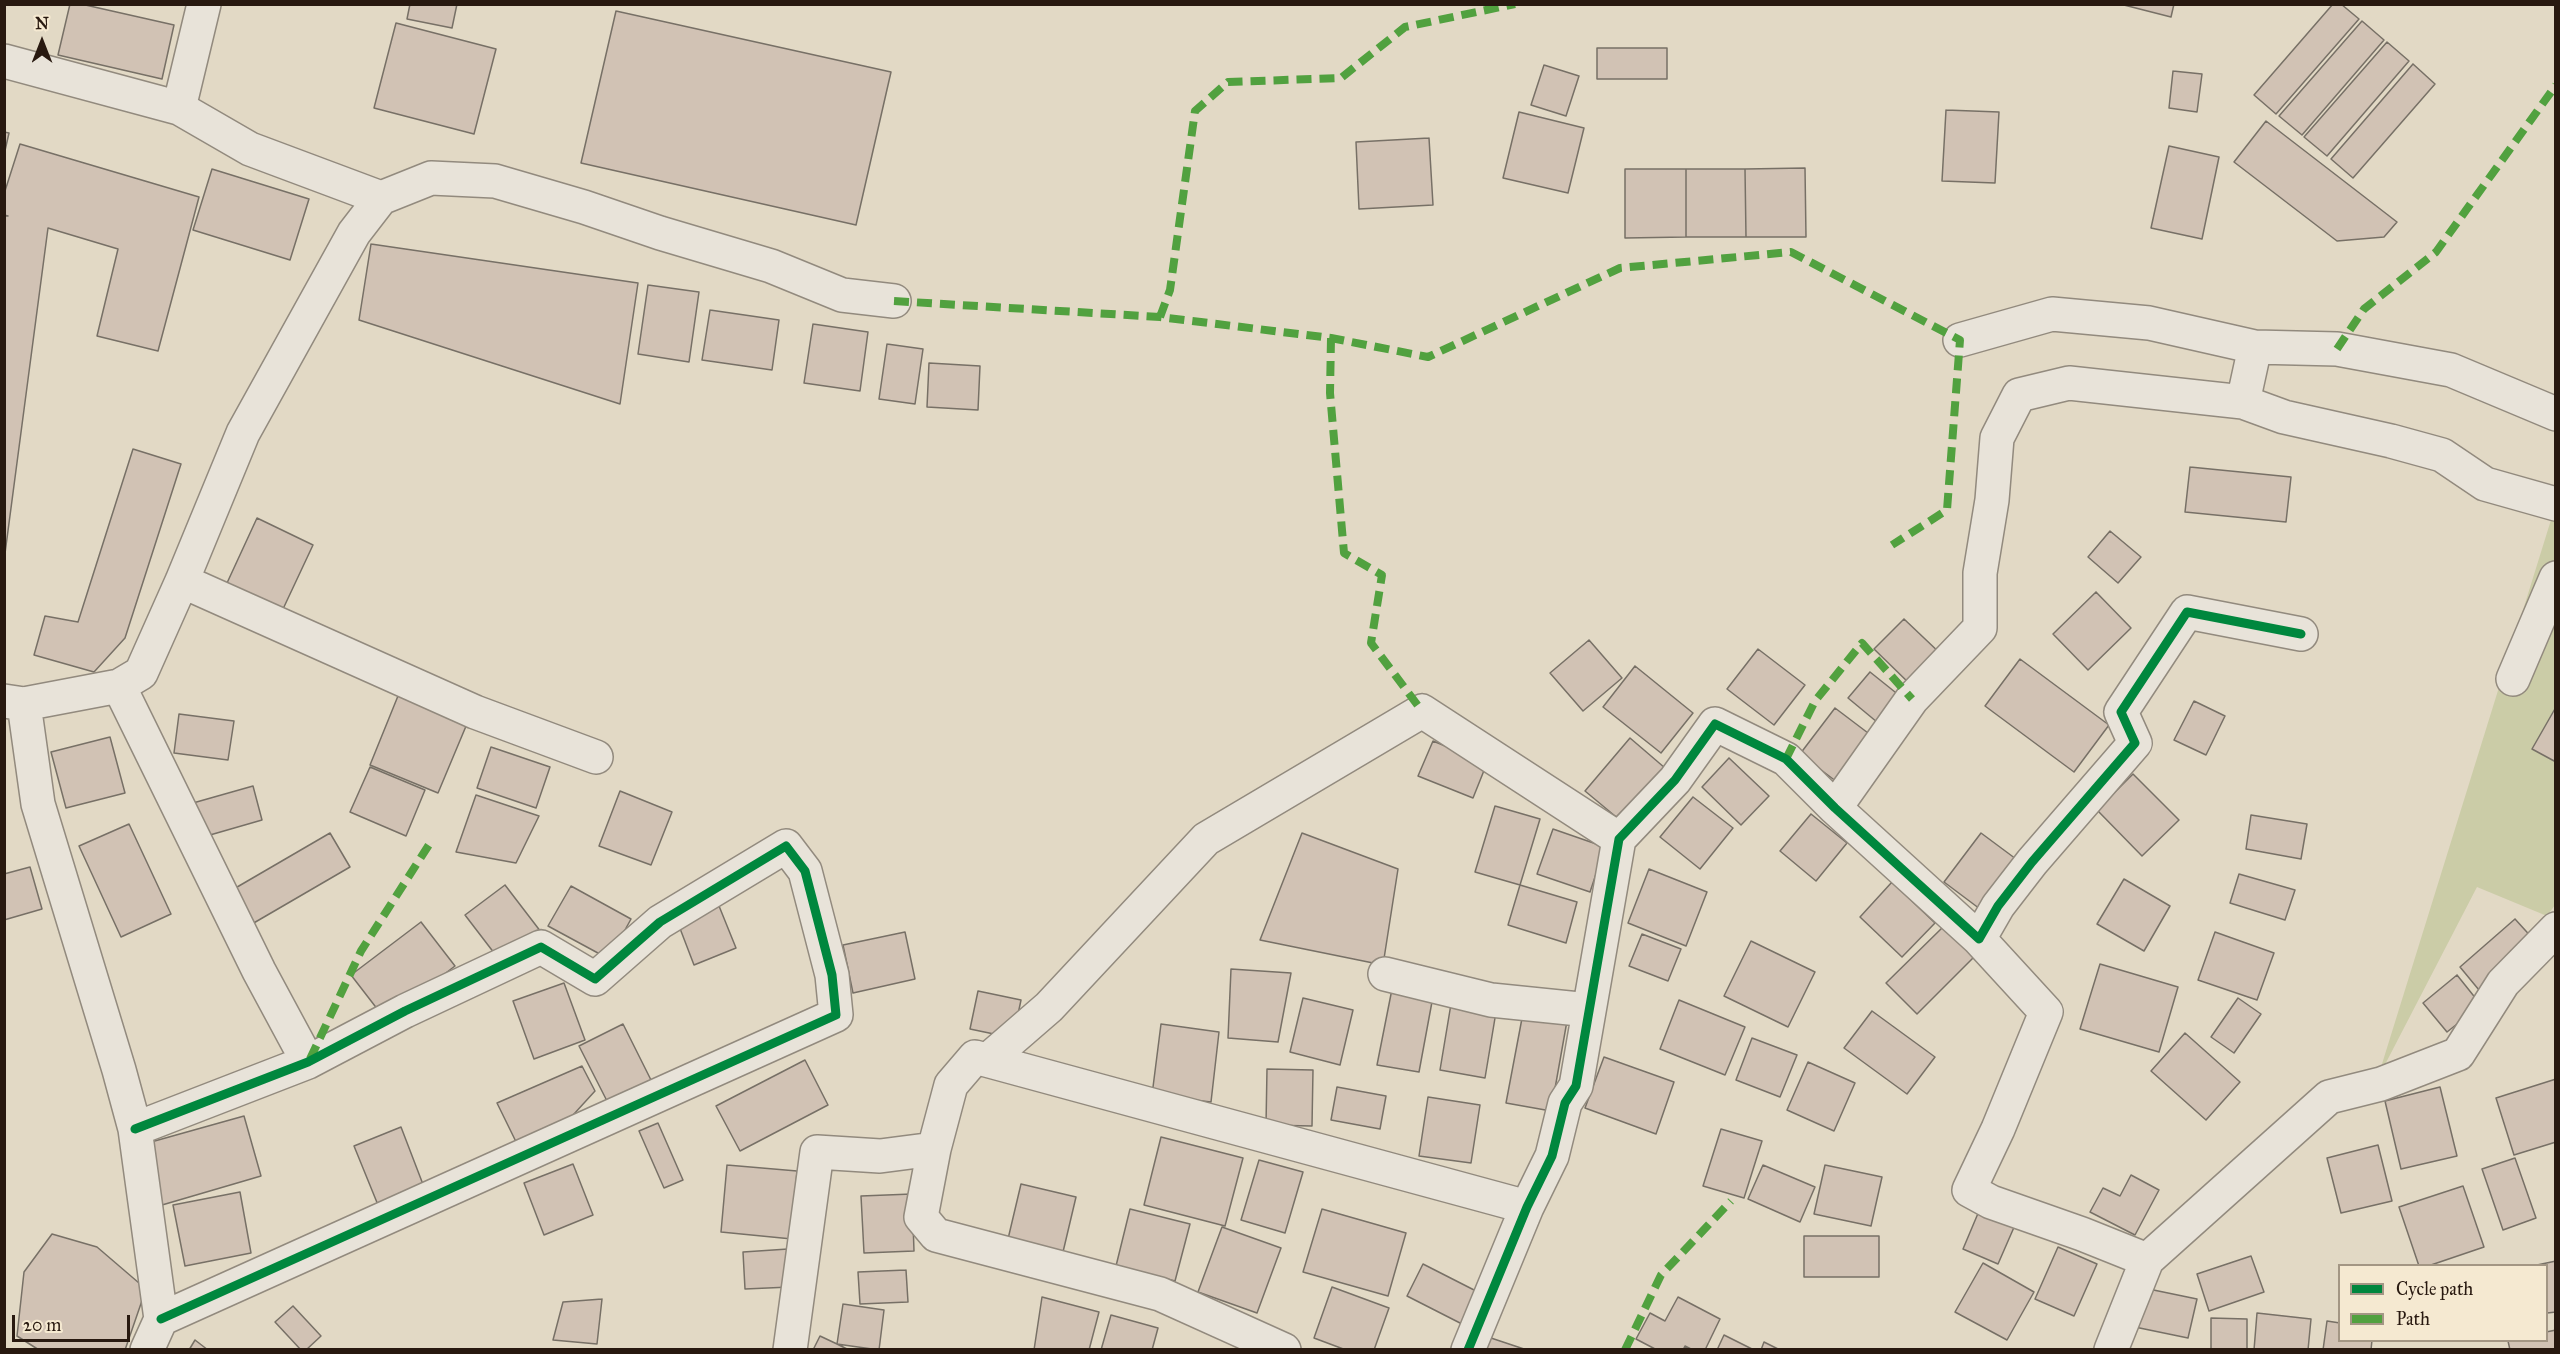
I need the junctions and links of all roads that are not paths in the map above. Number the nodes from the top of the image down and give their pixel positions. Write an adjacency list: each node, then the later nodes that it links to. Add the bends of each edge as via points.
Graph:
1 (204, 4): 3 (street)
2 (4, 60): 3 (street)
3 (179, 108): 4 (street, via 250,149)
4 (381, 198): 5 (street, via 431,178 495,181 771,266 842,295); 12 (street, via 354,233 243,433)
5 (894, 301)
6 (1960, 340): 7 (street, via 2052,314 2149,323)
7 (2255, 347): 8 (street); 9 (street, via 2337,349 2451,370)
8 (2243, 402): 10 (street, via 2284,417 2442,455 2485,484); 18 (street, via 2069,383 2019,394 1997,438 1980,573 1980,628 1912,699)
9 (2556, 414)
10 (2556, 504)
11 (2556, 578): 14 (street)
12 (182, 580): 15 (street, via 141,673); 17 (street, via 475,712)
13 (2301, 634): 21 (street, via 2187,612 2121,712 2135,743 2032,862)
14 (2513, 679)
15 (119, 686): 16 (street); 25 (street)
16 (14, 703): 26 (street, via 38,804)
17 (596, 757)
18 (1834, 808): 19 (street, via 1786,759 1715,724 1675,780); 21 (street)
19 (1619, 839): 23 (street); 24 (street, via 1422,711 1206,839 1049,1007)
20 (2556, 929): 29 (street, via 2503,983 2458,1054 2381,1084 2329,1097)
21 (1978, 939): 29 (street, via 2046,1011 1969,1190 1991,1202)
22 (1385, 974): 23 (street, via 1491,1000)
23 (1588, 1010): 28 (street, via 1576,1086 1565,1103 1552,1156)
24 (989, 1059): 27 (street, via 975,1057 951,1085); 28 (street)
25 (308, 1062): 26 (street); 30 (street, via 541,947 595,979 660,922 786,846 805,871 832,975 837,1015)
26 (135, 1129): 30 (street)
27 (934, 1149): 32 (street, via 880,1156 817,1152); 33 (street, via 921,1216 936,1236 1160,1294)
28 (1527, 1207): 34 (street)
29 (2147, 1260): 35 (street)
30 (161, 1319): 31 (street)
31 (147, 1350)
32 (790, 1350)
33 (1284, 1350)
34 (1468, 1350)
35 (2110, 1350)

